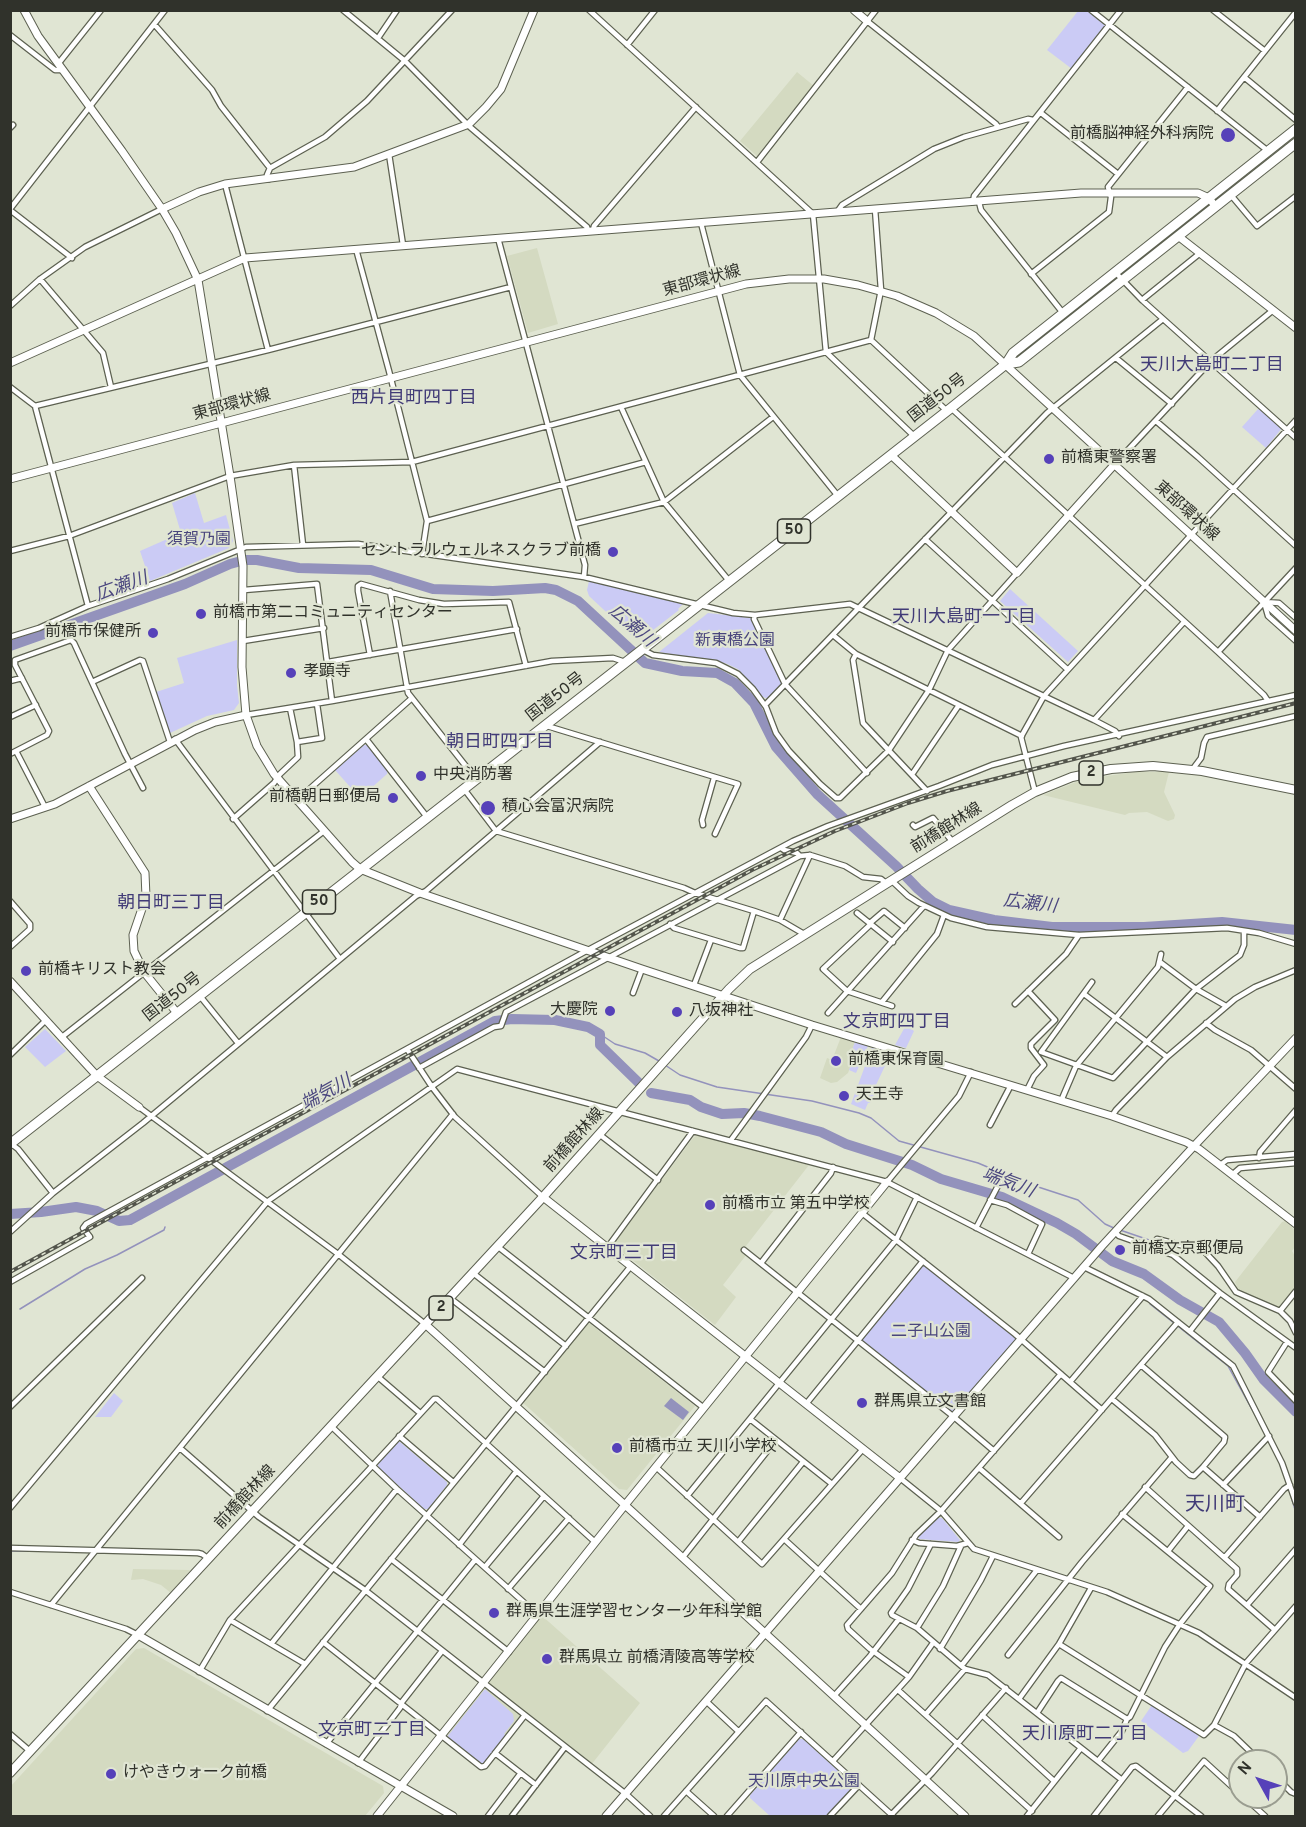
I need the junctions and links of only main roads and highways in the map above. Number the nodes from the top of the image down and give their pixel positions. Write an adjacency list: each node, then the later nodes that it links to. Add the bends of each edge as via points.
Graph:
1 (1296, 129): 3 (highway, 国道50号 / 50)
2 (1296, 143): 3 (highway, 国道50号 / 50, via 1230,194)
3 (1212, 202): 4 (highway, 国道50号 / 50); 4 (highway, 国道50号 / 50, via 1178,236)
4 (1118, 276): 5 (highway, 国道50号 / 50, via 1013,353); 5 (highway, 国道50号 / 50, via 1019,362)
5 (1006, 364): 7 (highway, 国道50号 / 50)
6 (1296, 790): 8 (main road, 前橋館林線 / 2, via 1153,766 1072,777 1035,792 750,969)
7 (11, 1144)
8 (10, 1773)

